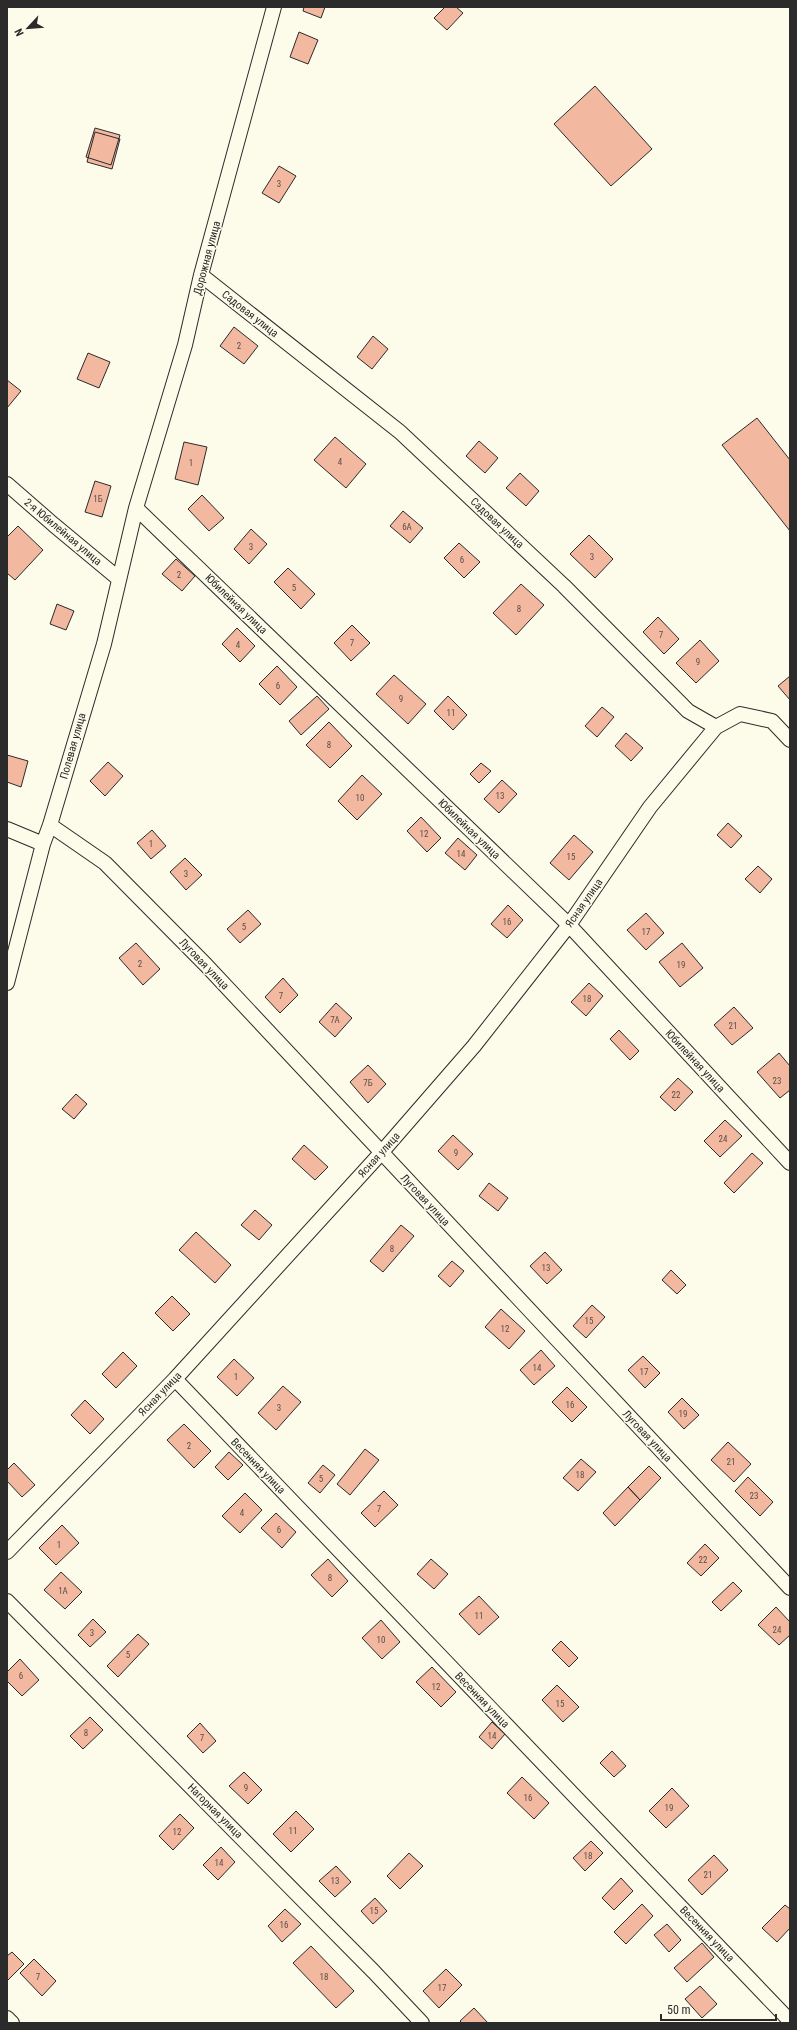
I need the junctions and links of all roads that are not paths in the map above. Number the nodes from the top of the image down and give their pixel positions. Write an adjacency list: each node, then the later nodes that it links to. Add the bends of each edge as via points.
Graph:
1 (274, 7): 2 (street, Дорожная улица)
2 (201, 275): 4 (street, Дорожная улица, via 185,345); 6 (street, Садовая улица, via 400,432 564,586 688,711)
3 (7, 484): 5 (street, 2-я Юбилейная улица)
4 (136, 508): 5 (street, Полевая улица); 11 (street, Юбилейная улица)
5 (119, 579): 8 (street, Полевая улица, via 104,644)
6 (716, 727): 7 (street, via 740,714 772,721); 11 (street, Ясная улица, via 650,807)
7 (790, 740)
8 (50, 825): 10 (street, Полевая улица); 13 (street, Луговая улица, via 105,863 206,965)
9 (7, 829): 10 (street)
10 (43, 844): 12 (street, Полевая улица)
11 (569, 925): 13 (street, Ясная улица, via 474,1046); 14 (street, Юбилейная улица)
12 (7, 983)
13 (381, 1153): 15 (street, Ясная улица); 17 (street, Луговая улица)
14 (790, 1163)
15 (175, 1379): 16 (street, Ясная улица); 20 (street, Весенняя улица)
16 (7, 1552)
17 (790, 1588)
18 (7, 1601): 22 (street, Нагорная улица)
19 (7, 2018): 21 (street)
20 (790, 2021)
21 (12, 2023)
22 (422, 2023)

